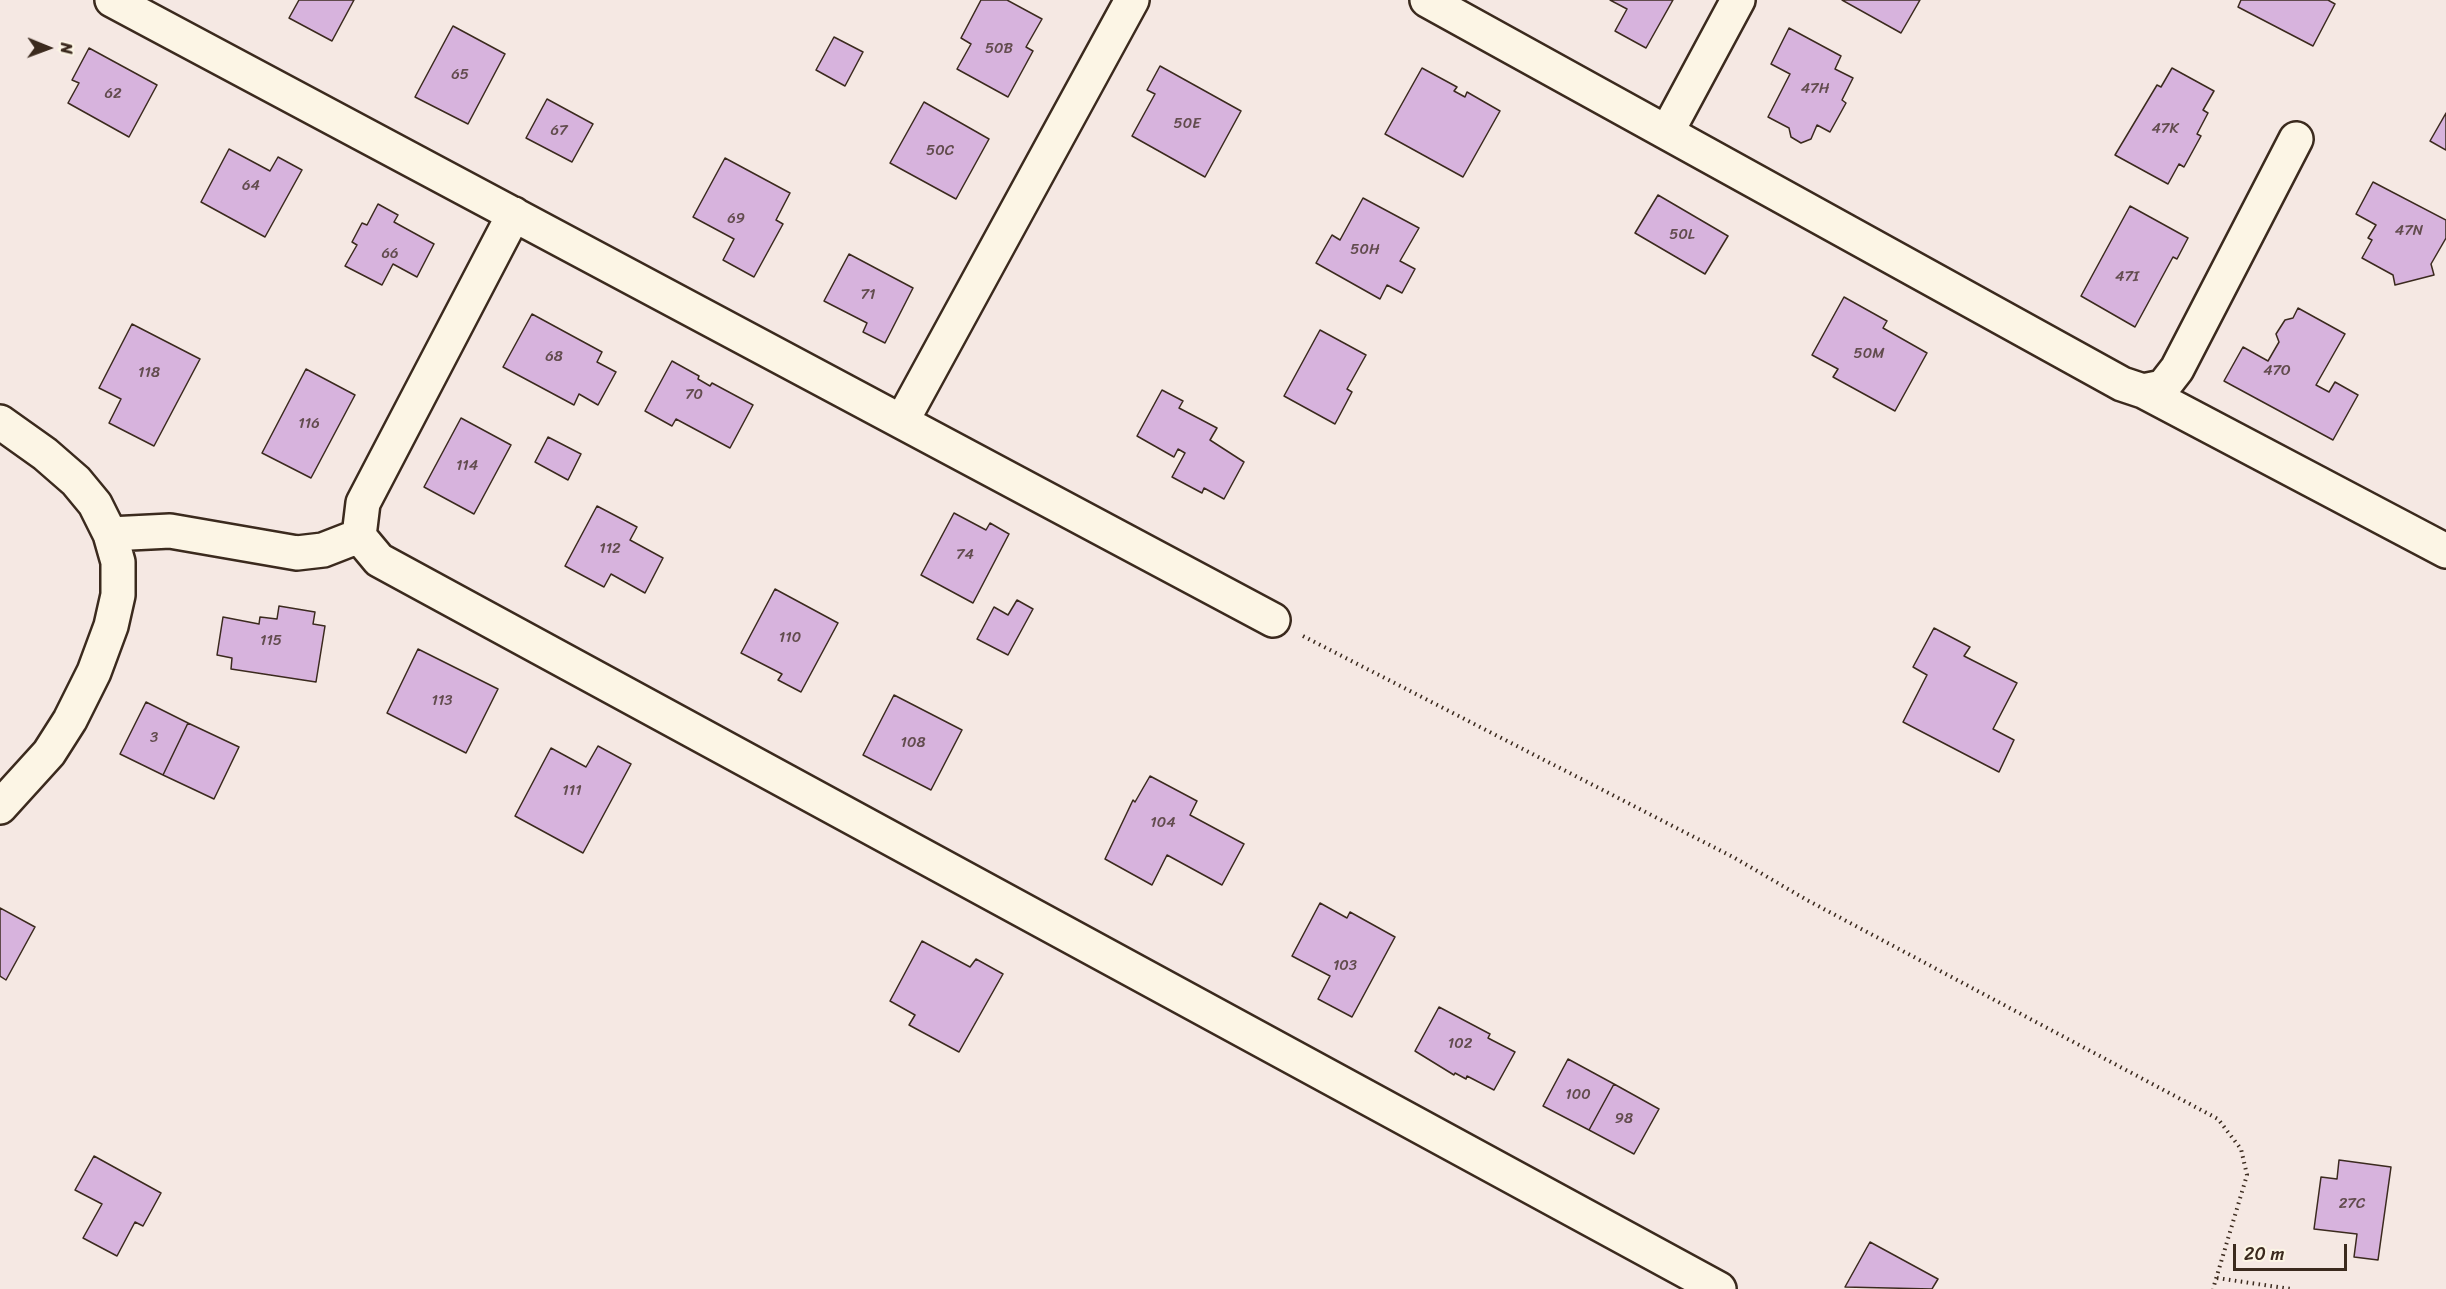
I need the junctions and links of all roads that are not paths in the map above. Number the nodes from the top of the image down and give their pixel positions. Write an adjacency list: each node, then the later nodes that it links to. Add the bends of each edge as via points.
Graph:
1 (112, 0): 7 (street)
2 (1132, 0): 9 (street)
3 (1427, 0): 5 (street)
4 (1738, 0): 5 (street)
5 (1667, 132): 8 (street, via 2122,384)
6 (2296, 138): 8 (street, via 2177,369 2163,387)
7 (514, 214): 9 (street); 12 (street, via 363,503)
8 (2143, 391): 13 (street)
9 (902, 421): 14 (street)
10 (0, 422): 11 (street, via 75,481 95,504)
11 (110, 534): 12 (street, via 170,531 297,553 323,550); 15 (street, via 118,562 118,595 94,672 48,753)
12 (359, 536): 16 (street, via 379,560 409,577)
13 (2446, 551)
14 (1273, 620)
15 (0, 807)
16 (1719, 1289)

